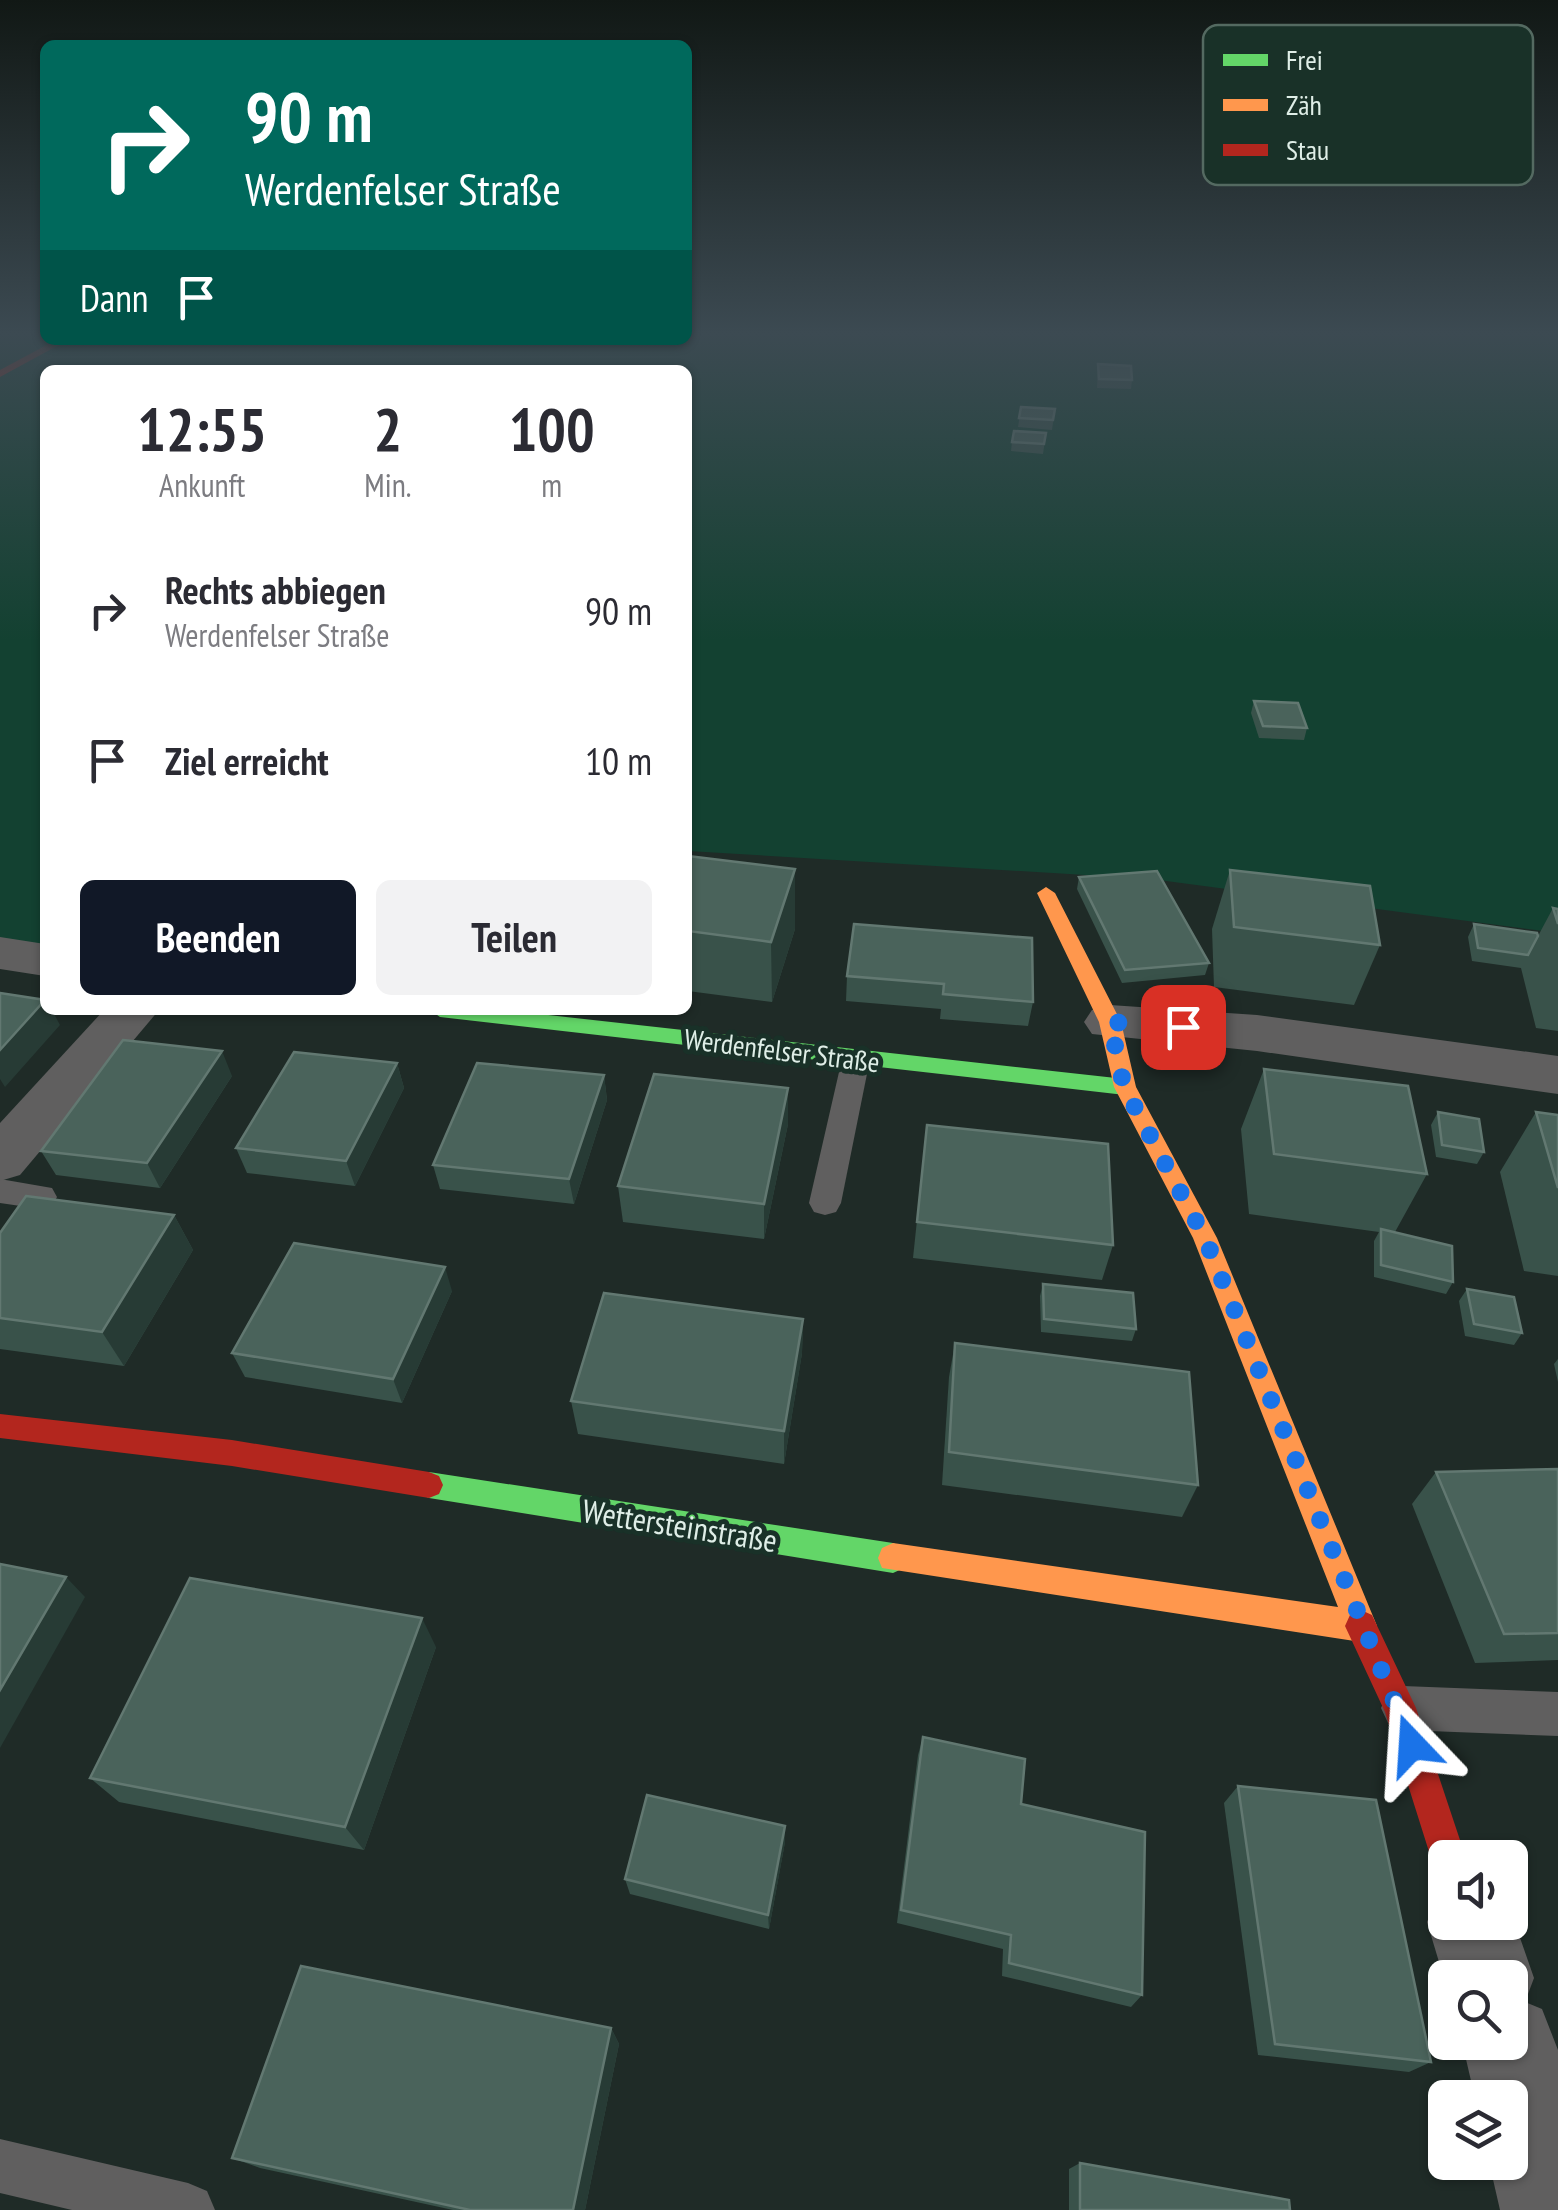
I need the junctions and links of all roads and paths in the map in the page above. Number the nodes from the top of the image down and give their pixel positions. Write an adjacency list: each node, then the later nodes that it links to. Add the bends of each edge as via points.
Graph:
1 (1046, 893): 6 (street)
2 (0, 953): 3 (street)
3 (40, 959)
4 (129, 1015): 10 (street)
5 (482, 1015): 7 (street, Werdenfelser Straße)
6 (1110, 1022): 8 (street, via 1257,1033); 9 (street)
7 (856, 1059): 9 (street, Werdenfelser Straße); 13 (lane)
8 (1558, 1076)
9 (1124, 1087): 15 (street, via 1205,1238)
10 (0, 1160)
11 (0, 1191): 12 (lane)
12 (42, 1197)
13 (825, 1203)
14 (0, 1426): 15 (street, Wettersteinstraße, via 232,1453 856,1554)
15 (1361, 1626): 16 (street)
16 (1400, 1708): 17 (lane); 18 (street)
17 (1558, 1714)
18 (1443, 1840)
19 (1513, 2060): 22 (street)
20 (0, 2166): 21 (lane)
21 (188, 2210)
22 (1550, 2210)

